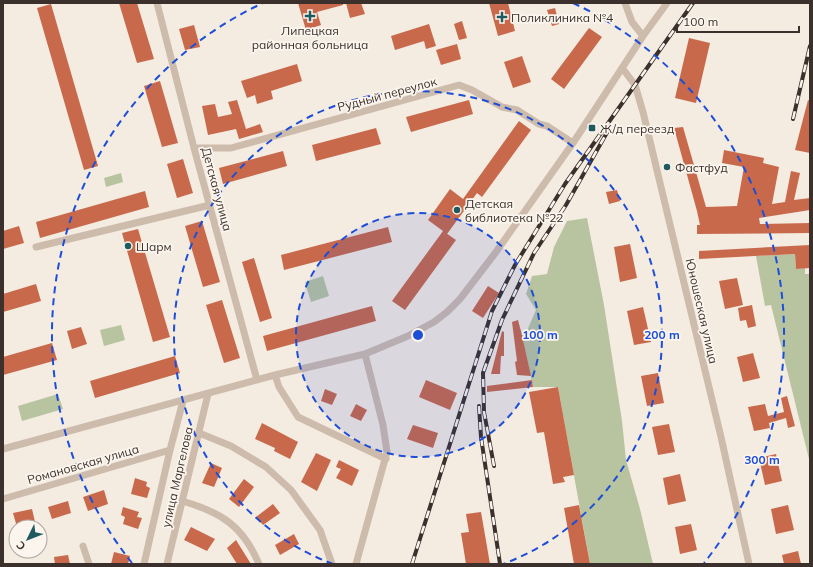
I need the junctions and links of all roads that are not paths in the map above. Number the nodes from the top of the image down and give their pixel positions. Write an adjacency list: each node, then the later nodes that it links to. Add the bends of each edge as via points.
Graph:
1 (157, 3): 7 (street, Детская улица)
2 (625, 3): 4 (street, via 632,22)
3 (667, 3): 4 (street)
4 (643, 36): 5 (street)
5 (623, 69): 6 (street); 28 (street, Юношеская улица, via 635,84 643,112)
6 (573, 143): 7 (street, Рудный переулок, via 517,110 502,107 459,85 232,148); 10 (street, via 460,300 434,322)
7 (194, 148): 8 (street, Детская улица)
8 (210, 205): 9 (street); 12 (street, Детская улица)
9 (36, 247)
10 (365, 354): 11 (street); 18 (street, via 383,425)
11 (275, 375): 12 (street); 18 (street, via 279,387 298,417)
12 (257, 380): 13 (street)
13 (208, 394): 14 (street); 15 (street, улица Маргелова)
14 (183, 401): 16 (street); 17 (street, улица Маргелова)
15 (199, 433): 20 (street, улица Маргелова); 26 (street, via 231,446 266,467 291,490 320,530)
16 (3, 449)
17 (170, 450): 19 (street, Романовская улица); 23 (street, улица Маргелова)
18 (386, 459): 27 (street)
19 (3, 499)
20 (182, 501): 24 (street, улица Маргелова); 25 (street, via 203,507 226,520 241,533 253,549)
21 (83, 546): 22 (street)
22 (89, 564)
23 (144, 564)
24 (167, 564)
25 (259, 564)
26 (332, 564)
27 (356, 564)
28 (749, 564)

